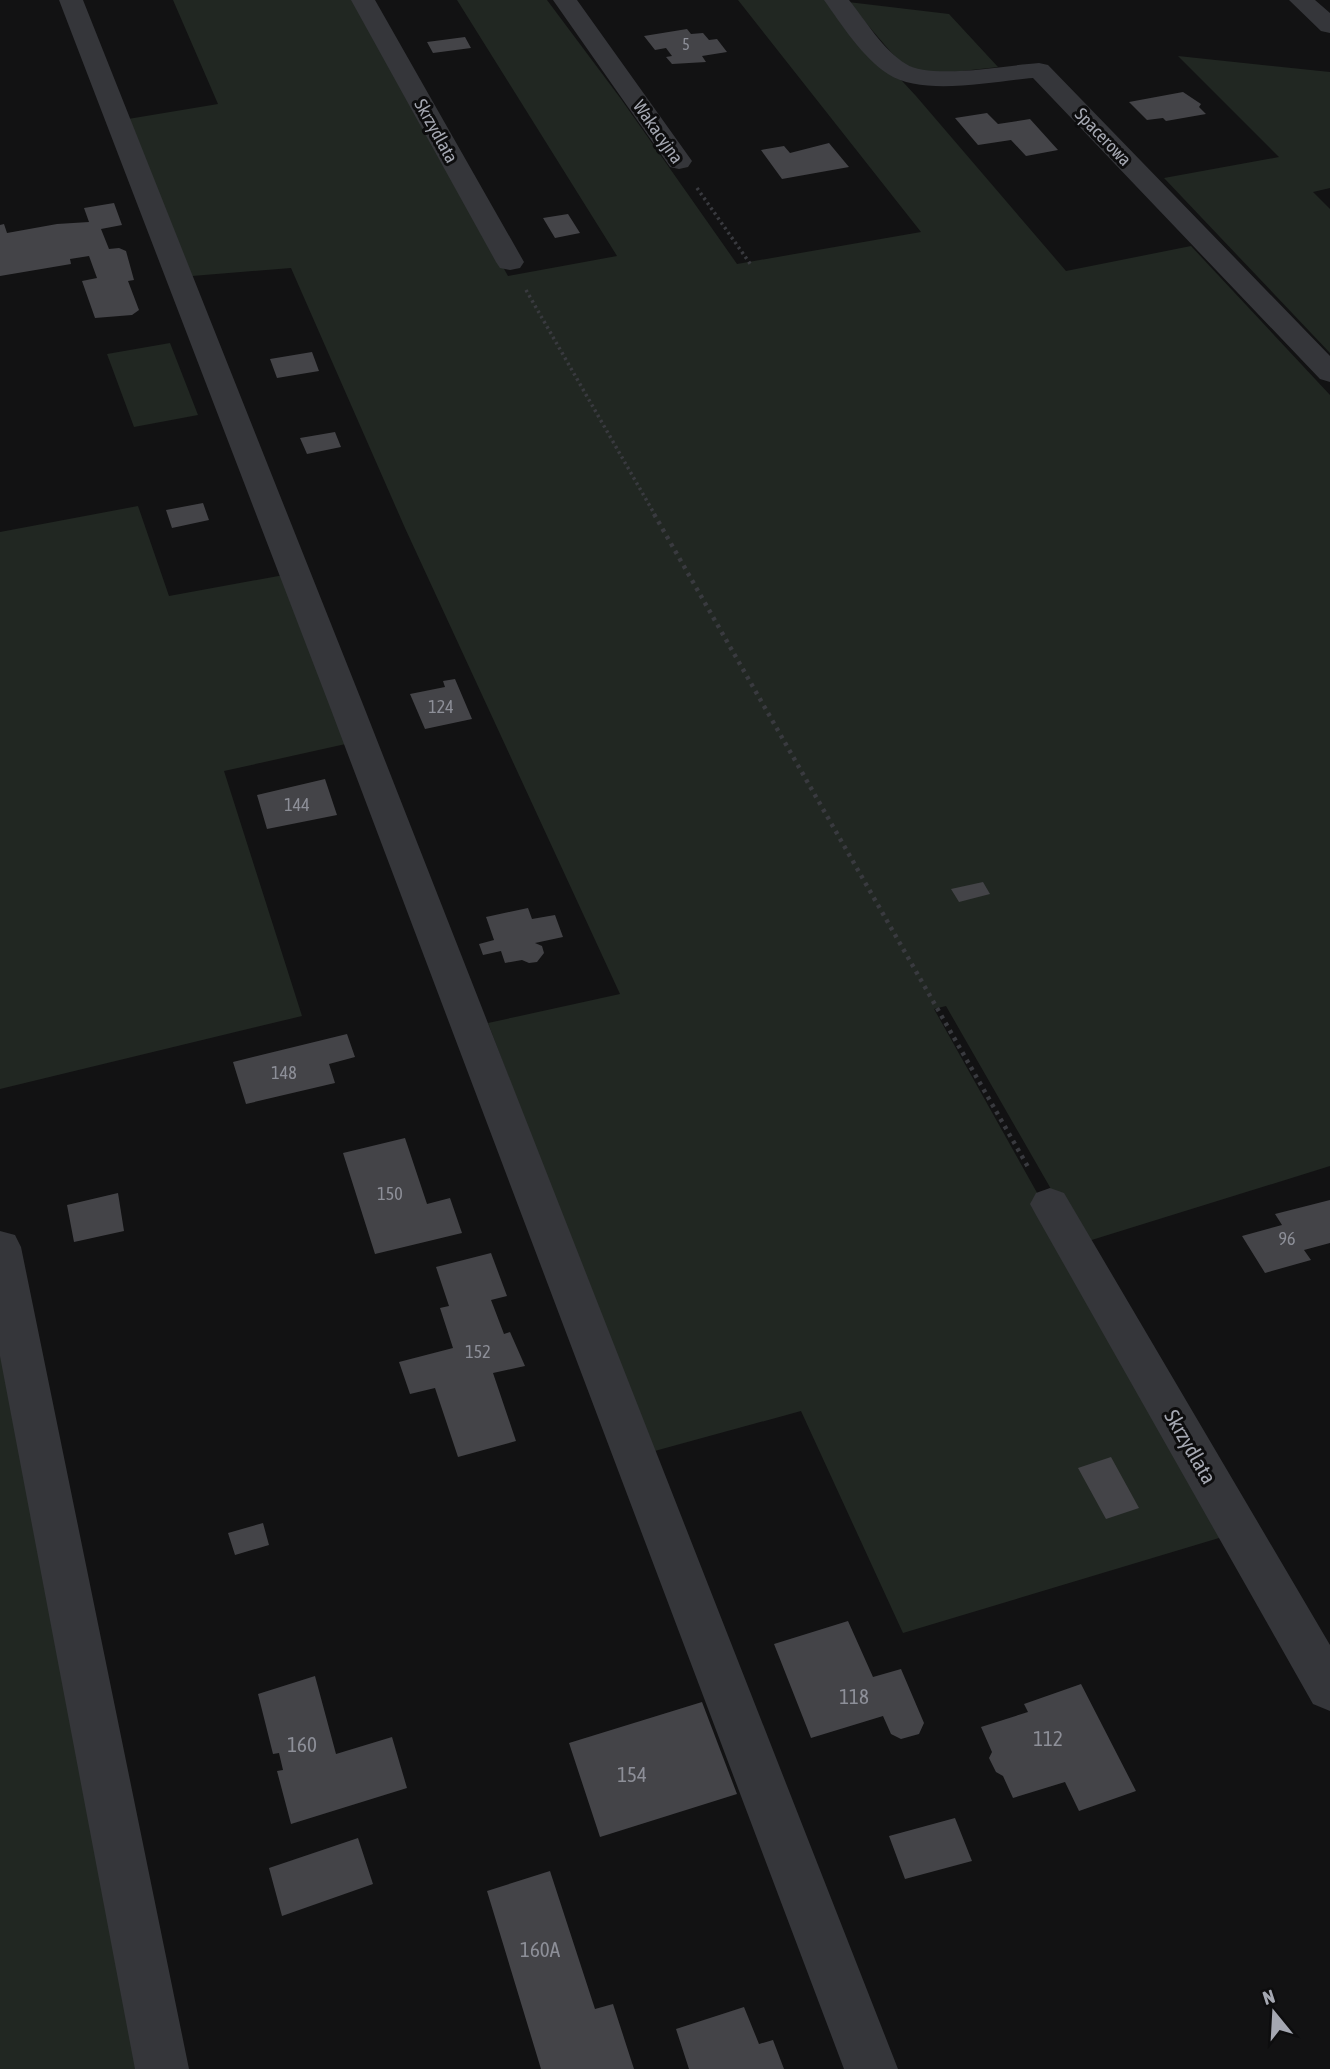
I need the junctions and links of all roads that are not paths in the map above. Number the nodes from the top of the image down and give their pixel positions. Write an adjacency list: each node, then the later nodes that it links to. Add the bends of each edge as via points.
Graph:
1 (71, 0): 14 (street)
2 (363, 0): 8 (street, Skrzydlata)
3 (565, 0): 7 (street, Wakacyjna)
4 (836, 0): 9 (street, Spacerowa, via 905,74 931,78 1039,70)
5 (1301, 0): 6 (street)
6 (1330, 26)
7 (679, 161)
8 (510, 262)
9 (1330, 373)
10 (1050, 1205): 12 (street, Skrzydlata)
11 (0, 1247): 13 (street)
12 (1330, 1689)
13 (162, 2069)
14 (871, 2069)

